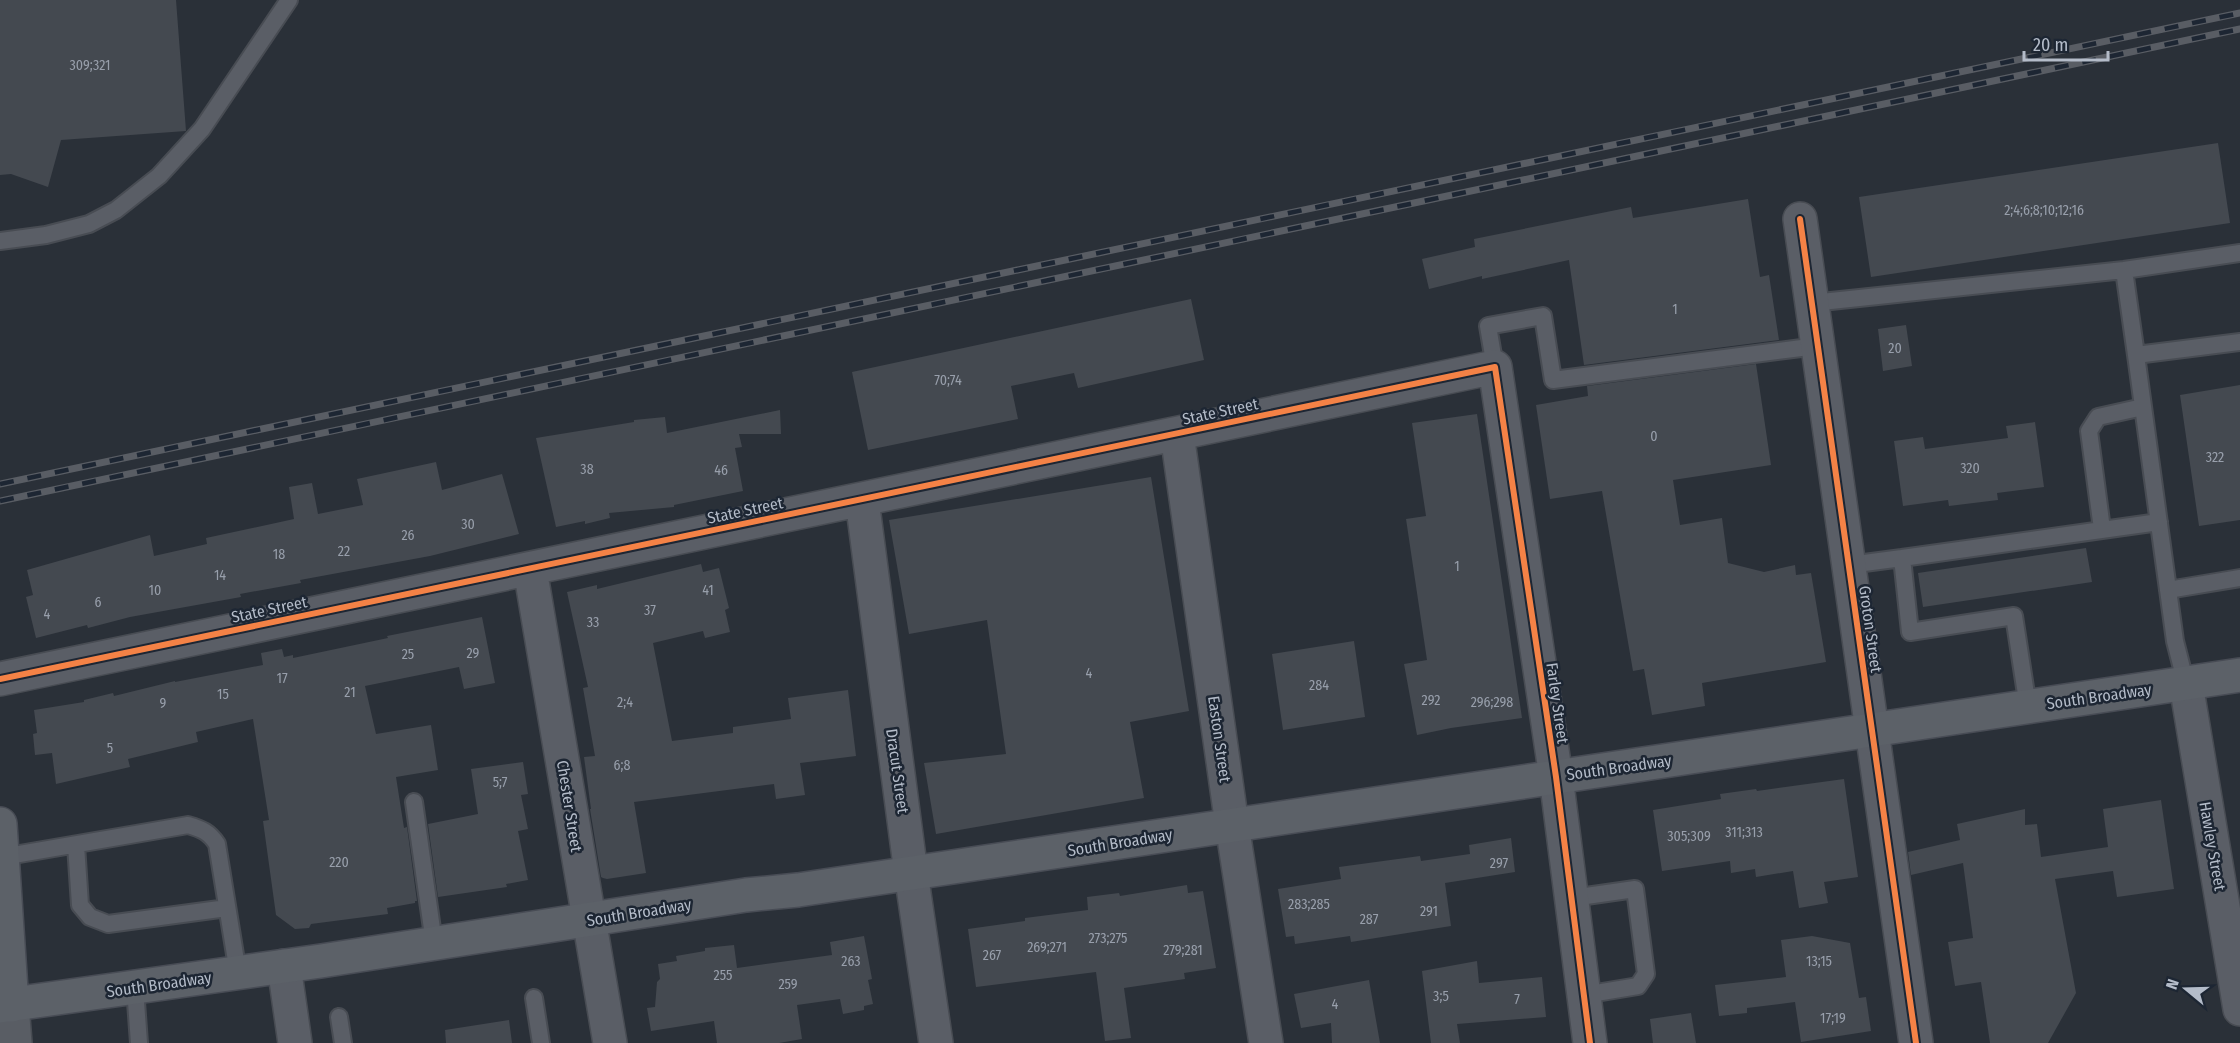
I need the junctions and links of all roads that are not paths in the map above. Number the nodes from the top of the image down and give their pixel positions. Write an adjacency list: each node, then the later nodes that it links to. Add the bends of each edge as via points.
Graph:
1 (289, 0): 3 (lane, via 202,129 159,176 116,210 88,224)
2 (1800, 219): 6 (street, Groton Street)
3 (0, 241)
4 (2240, 253): 5 (lane)
5 (2124, 270): 6 (lane); 9 (lane)
6 (1812, 303): 8 (street, Groton Street)
7 (2240, 342): 9 (lane)
8 (1817, 346): 10 (lane, via 1553,380 1543,316 1488,326); 17 (street, Groton Street)
9 (2136, 355): 11 (lane)
10 (1495, 368): 12 (street, State Street); 26 (street, Farley Street)
11 (2143, 407): 14 (lane); 15 (lane, via 2098,417 2089,431)
12 (1177, 434): 13 (street, State Street); 29 (street, Easton Street)
13 (862, 500): 18 (street, State Street); 32 (street, Dracut Street)
14 (2158, 522): 15 (lane); 20 (lane)
15 (2102, 529): 16 (lane)
16 (1902, 558): 17 (lane); 24 (lane, via 1910,632 2014,616)
17 (1849, 565): 25 (street, Groton Street)
18 (530, 569): 22 (street, State Street); 35 (street, Chester Street)
19 (2240, 579): 20 (lane)
20 (2168, 590): 23 (lane)
21 (2240, 675): 23 (main road, South Broadway)
22 (0, 679)
23 (2186, 684): 24 (main road, South Broadway); 43 (street, Hawley Street)
24 (2028, 707): 25 (main road, South Broadway)
25 (1872, 730): 26 (main road, South Broadway); 54 (street, Groton Street)
26 (1556, 777): 29 (main road, South Broadway); 33 (street, Farley Street)
27 (414, 802): 36 (lane)
28 (0, 824): 31 (main road)
29 (1232, 825): 32 (main road, South Broadway); 52 (street, Easton Street)
30 (76, 844): 31 (lane); 34 (lane, via 188,825 200,828 217,844); 34 (lane, via 80,906 90,917 108,924)
31 (2, 857): 42 (main road)
32 (911, 873): 35 (main road, South Broadway); 51 (street, Dracut Street)
33 (1572, 898): 40 (street, Farley Street); 40 (lane, via 1635,889 1647,974 1638,986)
34 (227, 908): 38 (lane)
35 (589, 919): 36 (main road, South Broadway); 50 (street, Chester Street)
36 (434, 943): 37 (main road, South Broadway)
37 (284, 966): 38 (main road, South Broadway); 47 (street)
38 (238, 973): 39 (main road, South Broadway)
39 (135, 988): 42 (main road, South Broadway); 46 (lane)
40 (1584, 995): 53 (street, Farley Street)
41 (534, 998): 49 (lane)
42 (6, 1005): 45 (main road)
43 (2240, 1009)
44 (339, 1017): 48 (lane)
45 (15, 1043)
46 (139, 1043)
47 (295, 1043)
48 (343, 1043)
49 (541, 1043)
50 (610, 1043)
51 (936, 1043)
52 (1266, 1043)
53 (1590, 1043)
54 (1916, 1043)

